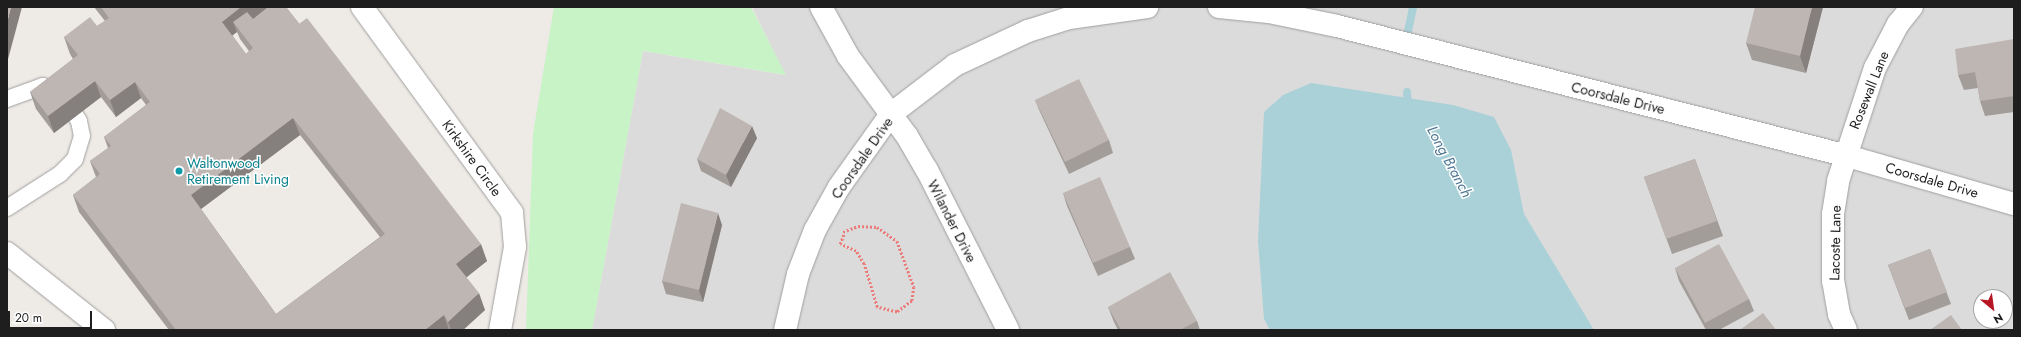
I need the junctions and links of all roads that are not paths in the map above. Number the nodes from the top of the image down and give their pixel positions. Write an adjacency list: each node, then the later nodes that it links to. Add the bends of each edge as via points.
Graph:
1 (362, 7): 13 (street, Kirkshire Circle, via 512,213 515,247)
2 (821, 7): 7 (street, Wilander Drive, via 848,56)
3 (1147, 7): 7 (street, Coorsdale Drive, via 1069,18 1028,31 955,65)
4 (1220, 7): 8 (street, Coorsdale Drive, via 1269,12 1337,26)
5 (1912, 7): 8 (street, Rosewall Lane, via 1898,24 1876,68)
6 (7, 99): 10 (lane, via 43,86 69,104 79,121 82,136 75,159 60,174)
7 (891, 114): 14 (street, Coorsdale Drive, via 839,187 815,230 798,274); 15 (street, Wilander Drive, via 927,170)
8 (1844, 155): 9 (street, Coorsdale Drive); 16 (street, Lacoste Lane, via 1835,200 1833,245 1834,287)
9 (2014, 204)
10 (7, 208)
11 (7, 253): 12 (street)
12 (104, 330)
13 (500, 330)
14 (785, 330)
15 (1008, 330)
16 (1846, 330)

